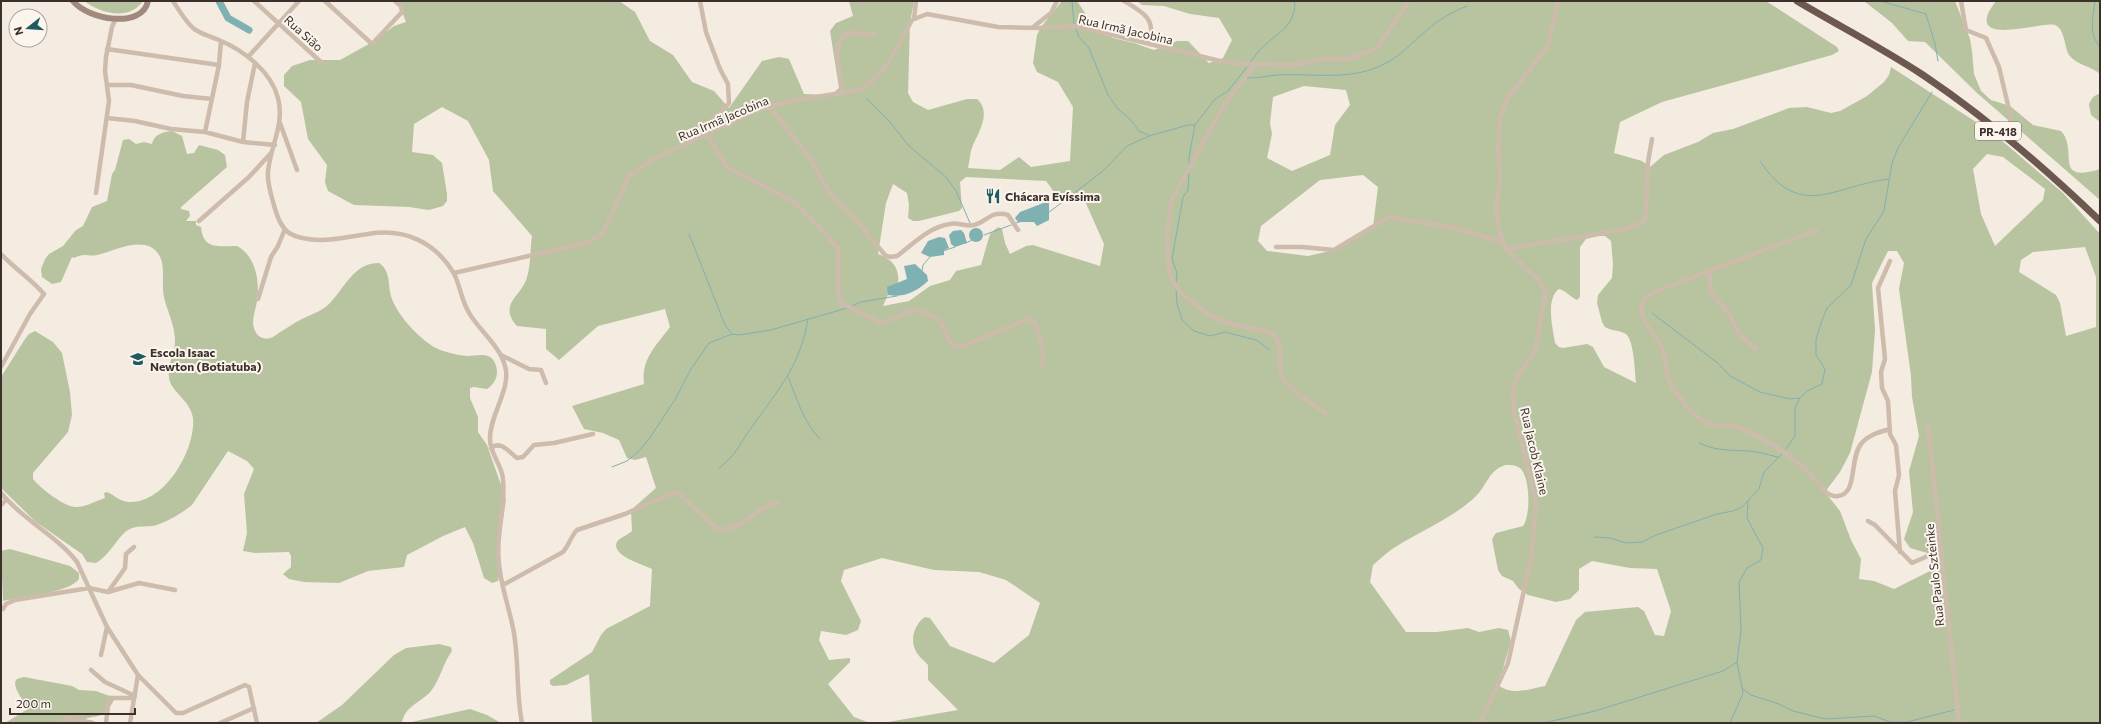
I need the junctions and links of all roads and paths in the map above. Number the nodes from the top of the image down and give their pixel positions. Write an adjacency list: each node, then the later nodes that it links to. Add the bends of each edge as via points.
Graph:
1 (73, 1): 16 (main road, via 86,12)
2 (148, 1): 16 (main road, via 143,12 136,16)
3 (173, 1): 21 (street, via 194,28)
4 (254, 1): 18 (street, Rua Sião)
5 (299, 1): 18 (street)
6 (326, 1): 7 (street, via 372,44 402,12 401,6)
7 (395, 1)
8 (700, 1): 37 (street, via 706,32 728,84 729,103 705,130)
9 (916, 1): 17 (street)
10 (1057, 1): 19 (street, via 1051,14)
11 (1124, 1): 22 (street, via 1135,7 1151,22 1152,34)
12 (1409, 1): 27 (street, Rua Irmã Jacobina, via 1379,45 1371,51 1348,59 1324,59 1293,65)
13 (1558, 1): 49 (street, Rua Jacob Klaine, via 1548,46 1507,99 1500,117 1500,178 1496,208)
14 (1797, 1): 45 (highway, PR-418, via 1934,83 2028,155)
15 (1961, 1): 35 (street, via 1966,30 1986,38 1998,67 2011,118)
16 (116, 18): 23 (street)
17 (914, 19): 19 (street, Rua Irmã Jacobina, via 927,14 998,27); 30 (street, Rua Irmã Jacobina, via 888,64 860,90)
18 (278, 24): 24 (street); 26 (street, Rua Sião)
19 (1032, 28): 22 (street, Rua Irmã Jacobina, via 1076,26)
20 (875, 34): 30 (street, via 848,33 840,41 836,51 843,81)
21 (221, 41): 24 (street); 28 (street)
22 (1149, 44): 27 (street, Rua Irmã Jacobina, via 1224,62)
23 (107, 49): 28 (street); 29 (street)
24 (248, 57): 25 (street)
25 (255, 63): 34 (street, via 270,80 278,97); 39 (street, via 247,102)
26 (322, 63)
27 (1255, 64): 62 (street, via 1224,105 1171,201 1167,244 1170,277 1181,292 1208,314 1227,323 1275,335 1280,345 1283,378)
28 (219, 65): 31 (street)
29 (107, 85): 31 (street, via 131,85); 33 (street)
30 (842, 93): 32 (street, Rua Irmã Jacobina)
31 (212, 100): 36 (street)
32 (770, 107): 37 (street, Rua Irmã Jacobina); 47 (street, via 810,158 829,192 885,255 896,256 928,232 941,226 951,223 975,225 1000,212 1008,215)
33 (107, 118): 36 (street); 43 (street)
34 (280, 123): 40 (street); 42 (street)
35 (2009, 125)
36 (205, 132): 39 (street)
37 (706, 134): 55 (street, Rua Irmã Jacobina, via 652,160 629,176 604,231 590,242); 60 (street, via 728,168 796,203 838,248 838,294 841,303 879,322 911,312 921,312 940,322 949,342 960,347 1031,318 1040,338 1044,361)
38 (1652, 138): 51 (street, via 1644,221 1620,230)
39 (243, 142): 40 (street)
40 (275, 145): 41 (street)
41 (272, 152): 44 (street, via 249,177); 46 (street, via 268,172 269,188 278,219)
42 (297, 170)
43 (96, 193)
44 (198, 221)
45 (2100, 221)
46 (285, 229): 55 (street, via 306,240 336,240 370,233 404,234 419,239 433,249); 56 (street, via 271,257)
47 (1018, 230)
48 (1817, 230): 54 (street)
49 (1502, 242): 50 (street, via 1455,228 1389,217 1334,250); 51 (street, Rua Jacob Klaine)
50 (1276, 247)
51 (1506, 249): 93 (street, Rua Jacob Klaine, via 1541,283 1546,293 1536,351 1517,377 1513,391 1514,412 1536,502 1532,554 1508,663)
52 (1, 254): 59 (street, via 33,281 44,294)
53 (1890, 261): 64 (street, via 1878,288 1885,359 1881,372 1882,388 1888,401)
54 (1710, 272): 57 (street, via 1710,292 1729,313 1739,334); 64 (street, via 1654,292 1646,298 1642,308 1645,324 1662,350 1670,383 1702,420 1710,424 1739,428 1774,446 1807,471 1827,493 1836,496 1845,494 1851,487 1855,456 1860,445 1869,437)
55 (454, 273): 58 (street, via 461,298 470,315)
56 (258, 299)
57 (1756, 349)
58 (501, 355): 61 (street, via 529,369 541,370); 66 (street, via 506,368 506,378 490,429)
59 (1, 367)
60 (1040, 369)
61 (546, 383)
62 (1326, 413)
63 (1928, 424): 73 (street, Rua Paulo Szteinke)
64 (1890, 429): 74 (street, via 1896,445 1899,475 1895,491)
65 (593, 434): 66 (street, via 534,445 520,458 501,445)
66 (491, 448): 75 (street, via 504,482 498,537 498,564)
67 (1, 493): 68 (street)
68 (6, 500): 70 (street); 76 (street, via 71,554 78,562)
69 (778, 503): 75 (street, via 762,508 734,526 721,529 716,528 678,493 673,493 625,514 577,530 563,552)
70 (1, 505)
71 (1868, 521): 74 (street)
72 (134, 547): 78 (street, via 126,554 125,568)
73 (1941, 550): 74 (street, via 1914,564); 94 (street, Rua Paulo Szteinke)
74 (1900, 552)
75 (503, 585): 92 (street, via 514,635 518,706)
76 (90, 588): 78 (street); 79 (street, via 15,600 6,604); 80 (street)
77 (175, 590): 78 (street, via 139,583)
78 (108, 592)
79 (3, 609)
80 (107, 627): 81 (street); 83 (street)
81 (101, 655)
82 (91, 670): 84 (street, via 105,682)
83 (138, 675): 84 (street); 85 (street, via 179,714 245,685 249,687)
84 (134, 697): 88 (street, via 109,698); 89 (street)
85 (254, 708): 90 (street); 91 (street)
86 (61, 723): 87 (street, via 70,718)
87 (93, 723)
88 (106, 723)
89 (130, 723)
90 (220, 723)
91 (258, 723)
92 (522, 723)
93 (1480, 723)
94 (1959, 723)

